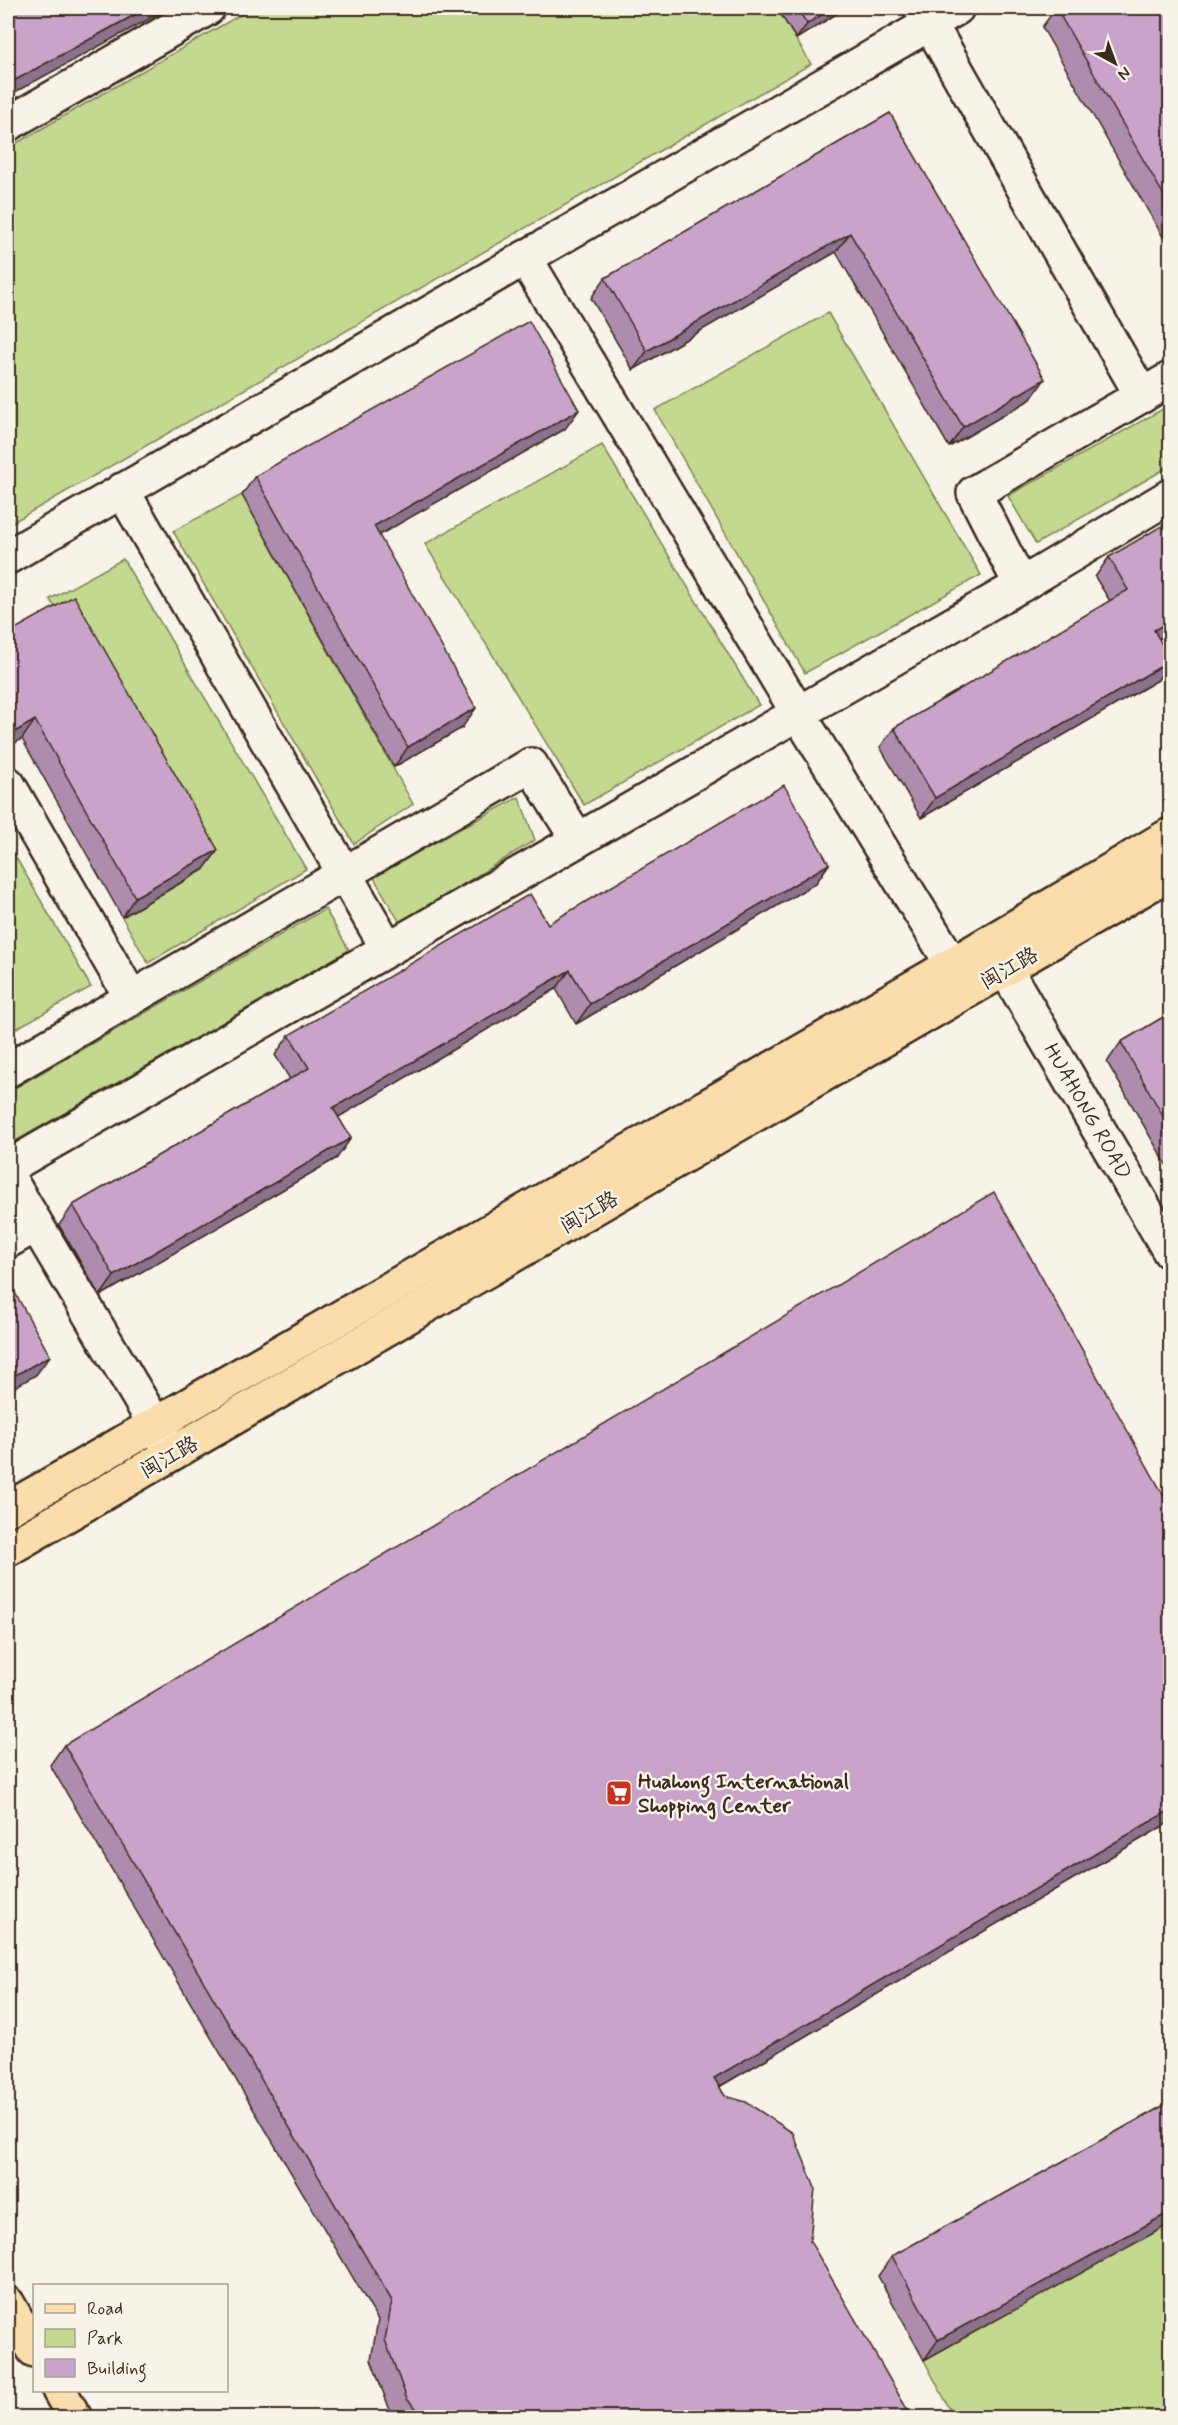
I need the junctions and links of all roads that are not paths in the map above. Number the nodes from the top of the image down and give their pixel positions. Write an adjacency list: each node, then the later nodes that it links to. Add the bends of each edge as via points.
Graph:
1 (208, 8): 3 (street)
2 (936, 13): 4 (street); 6 (street)
3 (8, 124)
4 (525, 258): 7 (street); 11 (street)
5 (1170, 380): 6 (street)
6 (1142, 396): 10 (street, via 974,493)
7 (122, 490): 9 (street); 16 (street)
8 (1170, 496): 10 (street)
9 (8, 557)
10 (1020, 585): 11 (street)
11 (798, 713): 14 (street); 19 (street)
12 (8, 784): 20 (street)
13 (1170, 835): 19 (main road, 闽江路)
14 (578, 840): 16 (street, via 531,765); 17 (street)
15 (1170, 873): 18 (main road, 闽江路)
16 (343, 874): 17 (street); 20 (street)
17 (388, 949): 22 (street)
18 (1006, 970): 19 (main road, 闽江路); 26 (street, HUAHONG ROAD)
19 (960, 978): 27 (main road, 闽江路); 28 (main road, 闽江路)
20 (131, 997): 21 (street)
21 (8, 1070)
22 (8, 1167)
23 (8, 1177): 24 (street)
24 (36, 1225): 25 (street); 27 (street)
25 (8, 1241)
26 (1170, 1252)
27 (155, 1425): 28 (street); 29 (main road, 闽江路)
28 (173, 1455): 30 (main road, 闽江路)
29 (8, 1509)
30 (8, 1549)
31 (8, 2304): 32 (main road)
32 (33, 2348)
33 (60, 2392): 34 (main road)
34 (75, 2418)

